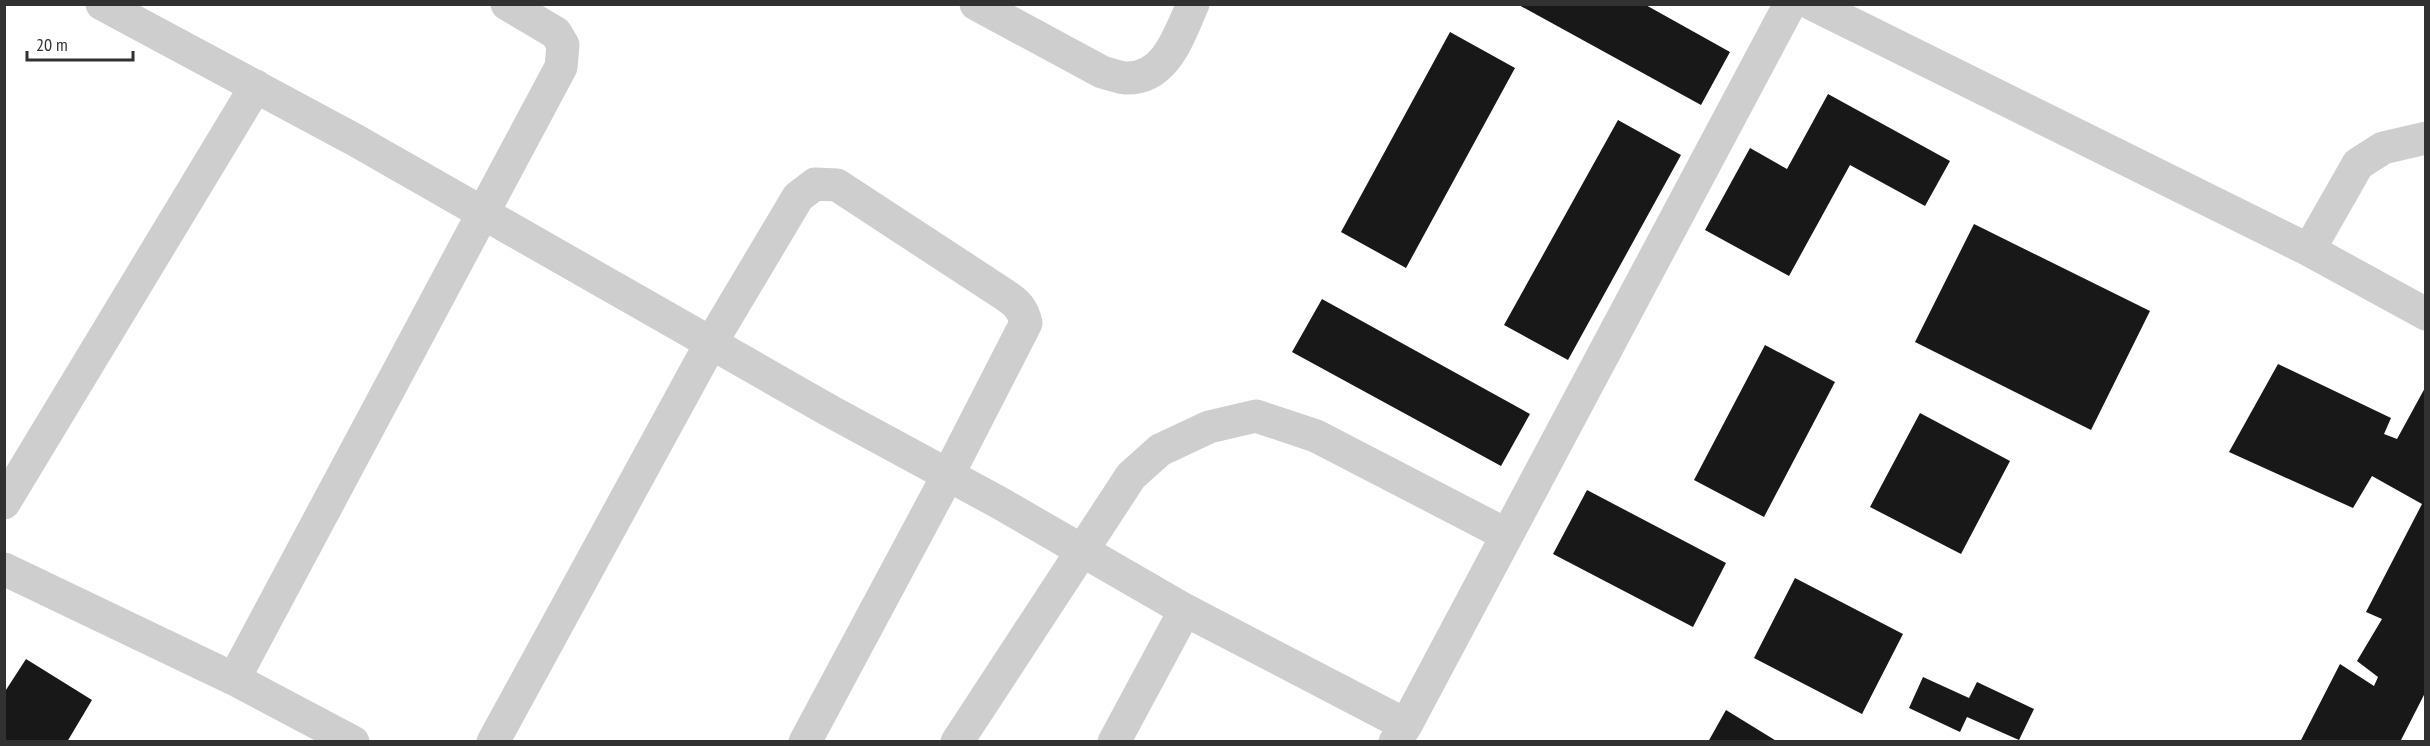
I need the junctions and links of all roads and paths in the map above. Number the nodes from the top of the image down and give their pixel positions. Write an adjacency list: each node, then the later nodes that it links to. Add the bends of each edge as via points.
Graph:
1 (102, 4): 7 (street)
2 (507, 4): 9 (street, via 556,33 563,45 561,67)
3 (976, 4): 4 (street, via 1102,72 1125,78 1159,67)
4 (1193, 4)
5 (1790, 4): 15 (street)
6 (1812, 4): 10 (street)
7 (256, 86): 9 (street); 14 (street)
8 (2426, 138): 10 (street, via 2383,148 2358,164)
9 (482, 212): 12 (street); 19 (street)
10 (2309, 250): 11 (street)
11 (2426, 314)
12 (711, 343): 13 (street); 13 (street, via 798,197 815,184 837,185 1011,299 1024,312 1026,323); 22 (street)
13 (948, 475): 16 (street); 23 (street)
14 (4, 503)
15 (1507, 535): 16 (street, via 1316,436 1256,416 1209,427 1160,450 1131,476); 20 (street)
16 (1081, 550): 18 (street); 24 (street)
17 (4, 569): 19 (street)
18 (1185, 610): 20 (street); 25 (street)
19 (234, 680): 21 (street)
20 (1401, 733)
21 (353, 741)
22 (494, 741)
23 (805, 741)
24 (957, 741)
25 (1114, 741)

